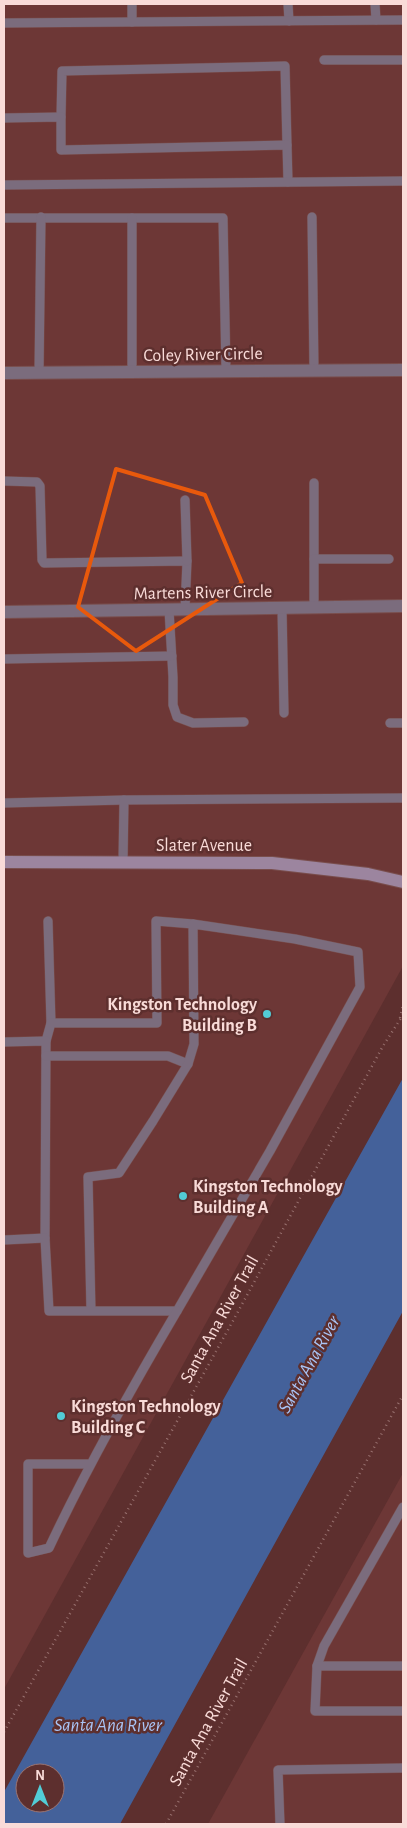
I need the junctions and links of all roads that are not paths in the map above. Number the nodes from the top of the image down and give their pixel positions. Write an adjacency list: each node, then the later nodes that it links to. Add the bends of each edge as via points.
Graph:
1 (132, 4): 7 (lane)
2 (288, 4): 6 (lane)
3 (375, 4): 4 (lane)
4 (376, 20): 5 (lane); 6 (lane)
5 (403, 20)
6 (289, 21): 7 (lane)
7 (132, 22): 8 (lane)
8 (4, 23)
9 (324, 60): 10 (lane)
10 (403, 60)
11 (61, 117): 12 (lane); 13 (lane, via 61,150); 13 (lane, via 62,70 286,66)
12 (4, 118)
13 (287, 145): 15 (lane)
14 (403, 181): 15 (lane)
15 (288, 182): 16 (lane)
16 (4, 185)
17 (40, 217): 19 (lane); 20 (lane); 26 (lane)
18 (312, 217): 21 (lane)
19 (4, 218)
20 (132, 218): 23 (lane, via 223,218); 24 (lane)
21 (314, 370): 22 (street, Coley River Circle); 23 (street, Coley River Circle)
22 (403, 370)
23 (226, 371): 24 (street, Coley River Circle)
24 (132, 372): 26 (street, Coley River Circle)
25 (4, 373): 26 (street, Coley River Circle)
26 (39, 373)
27 (4, 481): 32 (lane, via 37,482 40,486 44,563)
28 (314, 483): 30 (lane)
29 (186, 500): 32 (lane)
30 (314, 559): 31 (lane); 34 (lane)
31 (389, 559)
32 (187, 561): 36 (lane)
33 (403, 606): 34 (street, Martens River Circle)
34 (314, 607): 35 (street, Martens River Circle)
35 (282, 608): 36 (street, Martens River Circle); 41 (lane)
36 (185, 609): 37 (street, Martens River Circle)
37 (169, 610): 38 (street, Martens River Circle); 39 (lane)
38 (4, 612)
39 (172, 656): 40 (lane); 42 (lane, via 173,705 177,717 193,723)
40 (4, 659)
41 (284, 713)
42 (244, 722)
43 (390, 722): 44 (lane)
44 (403, 723)
45 (403, 798): 46 (lane)
46 (124, 800): 47 (lane); 49 (lane)
47 (4, 803)
48 (4, 862): 49 (main road, Slater Avenue)
49 (124, 862): 50 (main road, Slater Avenue, via 272,863 368,874)
50 (403, 882)
51 (48, 921): 53 (lane)
52 (193, 924): 53 (lane, via 156,921 157,1024); 57 (lane, via 194,1044); 61 (lane, via 358,952 360,987)
53 (51, 1023): 54 (lane)
54 (46, 1041): 55 (lane); 56 (lane)
55 (4, 1042)
56 (46, 1056): 57 (lane, via 168,1056); 58 (lane)
57 (188, 1064): 60 (lane, via 119,1173 88,1177)
58 (45, 1238): 59 (lane); 60 (lane, via 49,1311)
59 (4, 1240)
60 (91, 1311): 61 (lane)
61 (177, 1311): 62 (lane)
62 (90, 1464): 62 (lane, via 49,1548 28,1553 28,1464)
63 (403, 1507): 64 (lane, via 324,1646)
64 (317, 1666): 65 (lane); 66 (lane, via 315,1711)
65 (403, 1666)
66 (403, 1711)
67 (403, 1768): 68 (lane, via 278,1770)
68 (280, 1824)

